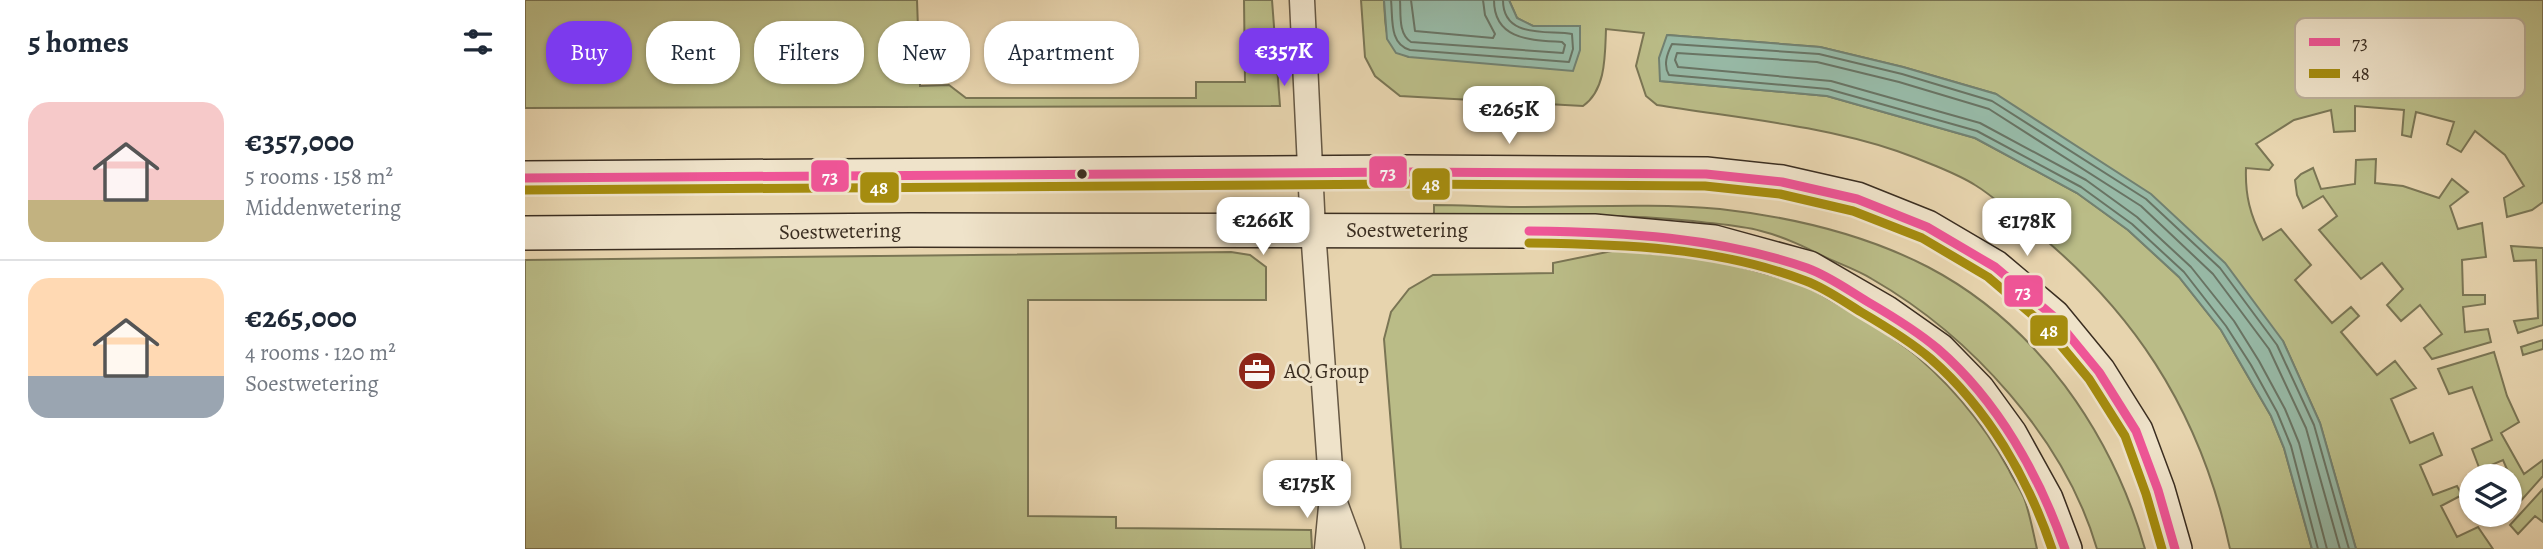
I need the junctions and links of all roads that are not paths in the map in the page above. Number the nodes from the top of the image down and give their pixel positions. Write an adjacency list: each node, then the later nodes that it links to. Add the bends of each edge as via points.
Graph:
1 (1302, 0): 2 (street)
2 (1311, 173): 3 (main road); 4 (street); 10 (main road, via 1706,174 1781,182 1857,199 1927,228 1995,267 2053,316 2099,372 2136,432)
3 (525, 178)
4 (1314, 230): 5 (main road, Soestwetering); 6 (street); 9 (main road, Soestwetering, via 1594,230 1714,242 1809,268 1939,350 1978,390 2046,499)
5 (525, 233)
6 (1332, 496): 7 (street); 8 (street)
7 (1327, 549)
8 (1352, 549)
9 (2065, 549)
10 (2175, 549)

